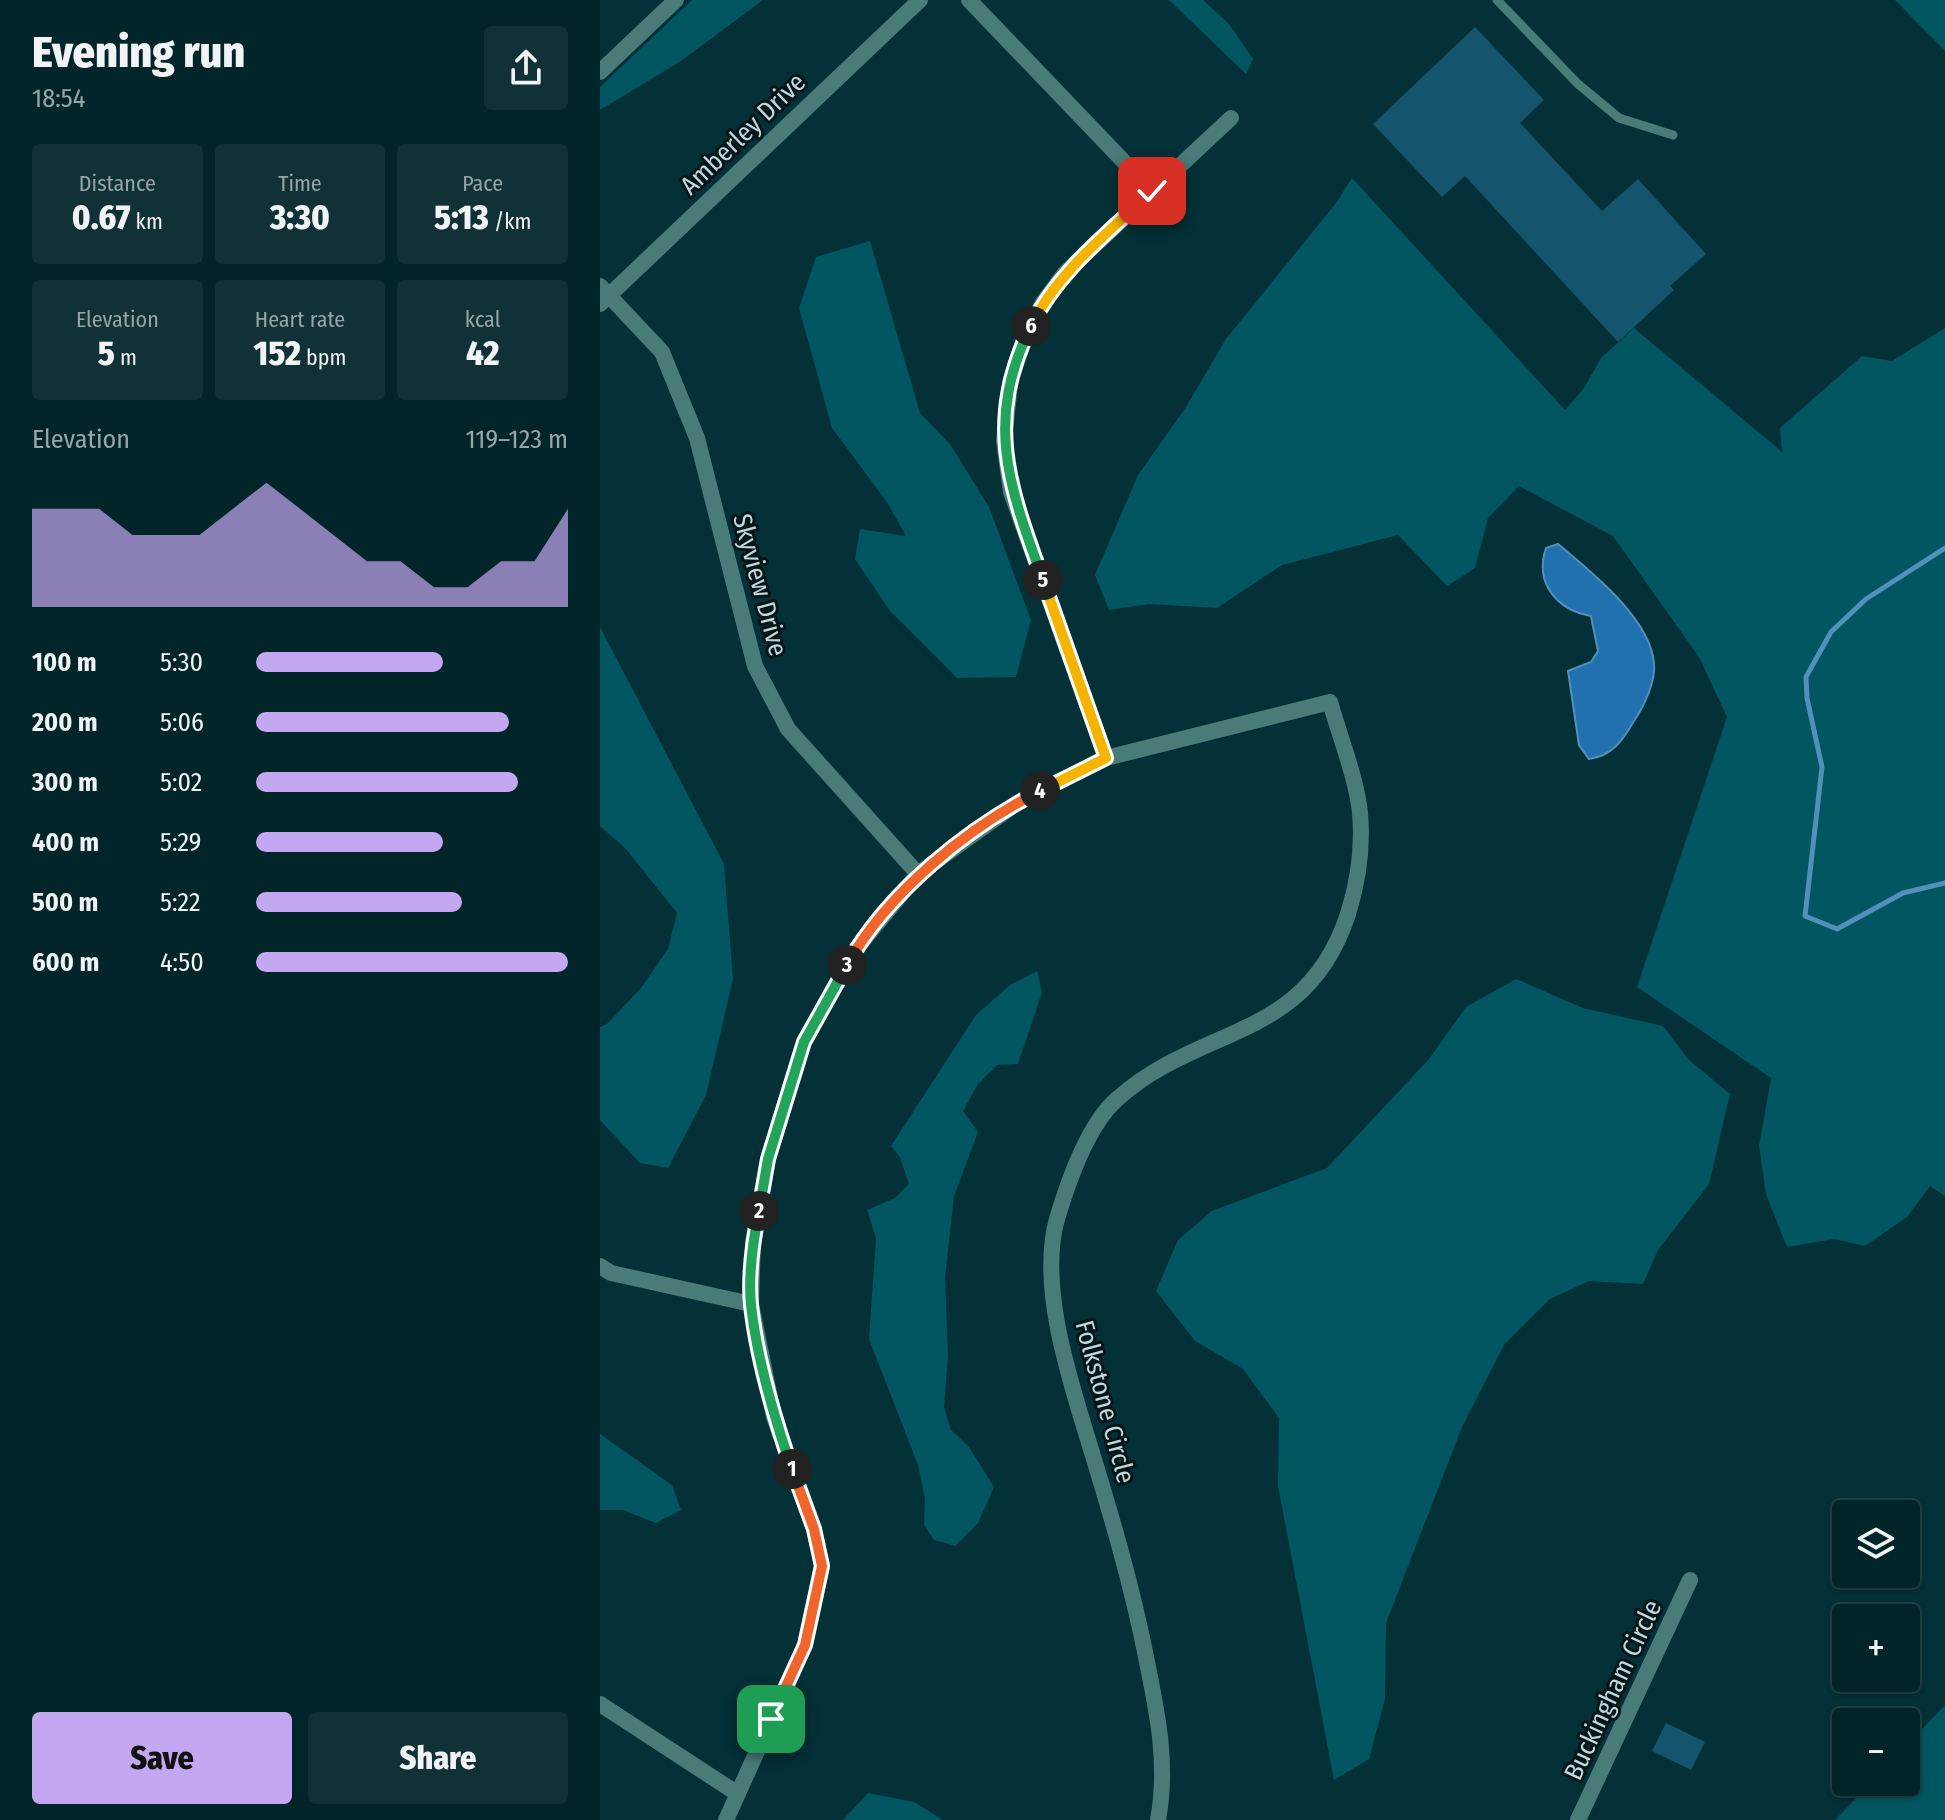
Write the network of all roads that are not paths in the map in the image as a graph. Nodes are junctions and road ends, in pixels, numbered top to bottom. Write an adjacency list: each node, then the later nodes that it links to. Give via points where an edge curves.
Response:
1 (676, 0): 5 (street)
2 (920, 0): 9 (street, Amberley Drive)
3 (969, 0): 8 (street)
4 (1497, 0): 7 (lane, via 1578,84 1619,118)
5 (600, 72)
6 (1231, 118): 8 (street)
7 (1673, 135)
8 (1152, 191): 10 (street, via 1065,273 1042,304 1010,383 1004,441 1011,492)
9 (603, 295): 11 (street, Skyview Drive, via 662,352 697,438 755,666 788,729)
10 (1106, 758): 11 (street, via 1017,803); 18 (street, Folkstone Circle, via 1330,702 1360,812 1358,883 1342,933 1315,979 1288,1005 1165,1064 1114,1101 1082,1150 1056,1222 1052,1283 1065,1363 1118,1538 1163,1741)
11 (918, 874): 13 (street, via 856,949 804,1042 768,1159 753,1242)
12 (600, 1266): 13 (street, via 611,1273)
13 (751, 1304): 16 (street, via 774,1417 822,1566 805,1645)
14 (1690, 1580): 19 (street, Buckingham Circle)
15 (600, 1704): 16 (street)
16 (738, 1794): 17 (street)
17 (726, 1820)
18 (1158, 1820)
19 (1578, 1820)

